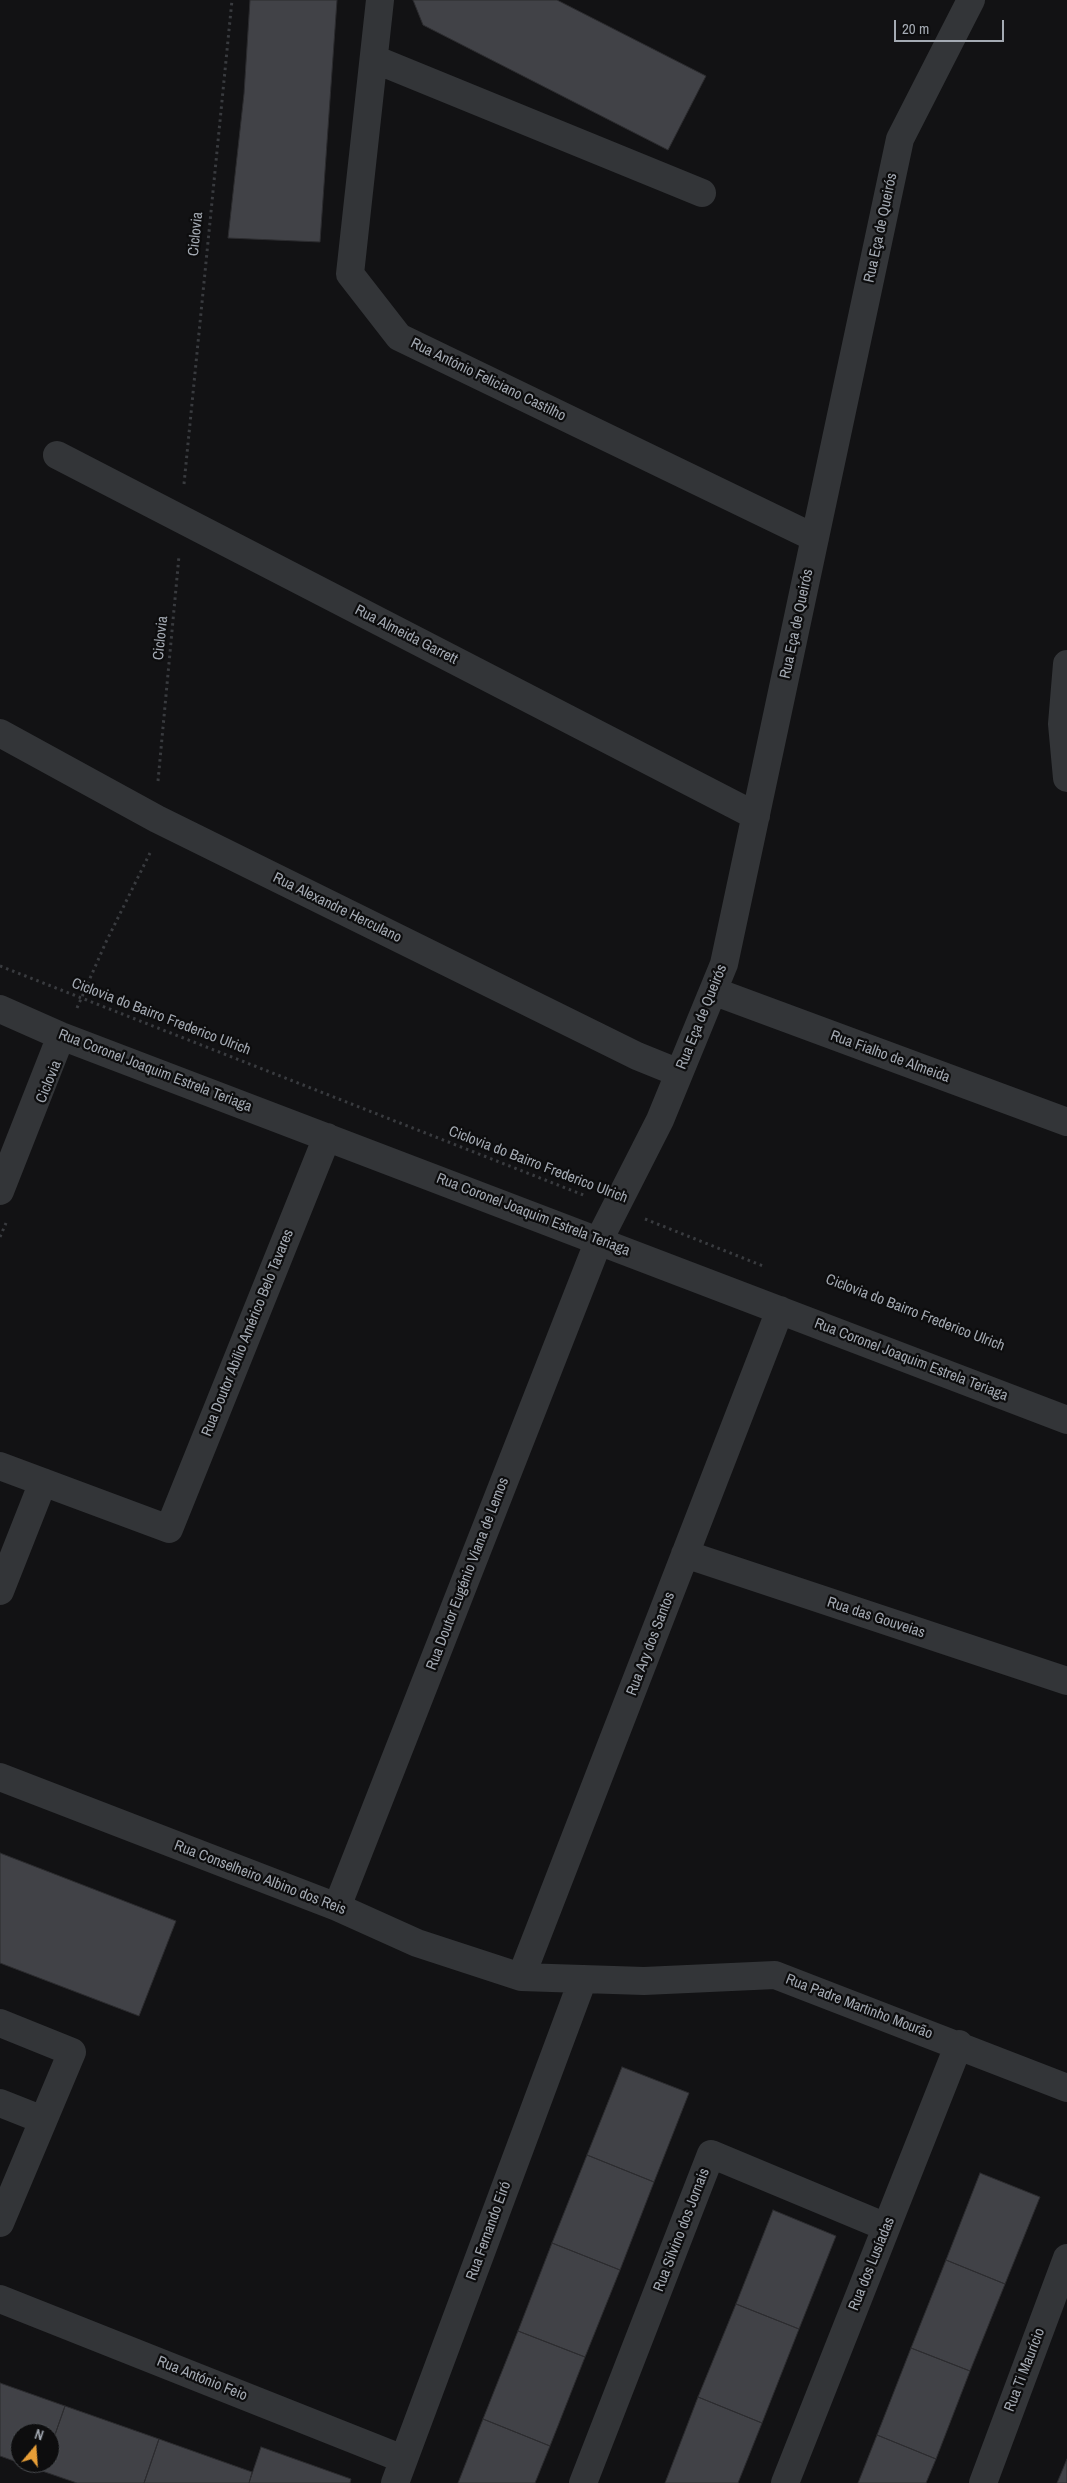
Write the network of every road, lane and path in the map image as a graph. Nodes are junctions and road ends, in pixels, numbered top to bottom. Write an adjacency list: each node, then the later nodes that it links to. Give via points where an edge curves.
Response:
1 (232, 0): 7 (path, Ciclovia, via 186,451)
2 (380, 0): 4 (street, Rua António Feliciano Castilho)
3 (971, 0): 8 (street, Rua Eça de Queirós, via 900,139)
4 (374, 59): 5 (street); 8 (street, Rua António Feliciano Castilho, via 350,274 399,337)
5 (702, 193)
6 (57, 455): 7 (street, Rua Almeida Garrett)
7 (182, 520): 13 (street, Rua Almeida Garrett); 14 (path, Ciclovia)
8 (815, 538): 13 (street, Rua Eça de Queirós)
9 (1067, 664): 10 (street)
10 (1065, 722): 12 (street)
11 (0, 733): 14 (street, Rua Alexandre Herculano)
12 (1067, 778)
13 (756, 816): 16 (street, Rua Eça de Queirós, via 724,964)
14 (157, 819): 17 (path, Ciclovia, via 157,840); 20 (street, Rua Alexandre Herculano, via 637,1056)
15 (0, 966): 17 (path, Ciclovia do Bairro Frederico Ulrich)
16 (712, 991): 20 (street, Rua Eça de Queirós); 21 (street, Rua Fialho de Almeida)
17 (81, 998): 19 (path, Ciclovia, via 76,1010 88,1042); 24 (path, Ciclovia do Bairro Frederico Ulrich)
18 (0, 1010): 19 (street, Rua Coronel Joaquim Estrela Teriaga)
19 (74, 1041): 22 (street, Rua Coronel Joaquim Estrela Teriaga); 23 (street)
20 (679, 1073): 24 (street, Rua Eça de Queirós, via 660,1120)
21 (1067, 1122)
22 (327, 1137): 27 (street, Rua Coronel Joaquim Estrela Teriaga); 32 (street, Rua Doutor Abílio Américo Belo Tavares, via 169,1529)
23 (0, 1191)
24 (615, 1208): 27 (street, Rua Eça de Queirós); 28 (path, Ciclovia do Bairro Frederico Ulrich)
25 (7, 1219): 26 (path)
26 (0, 1237)
27 (599, 1240): 29 (street, Rua Coronel Joaquim Estrela Teriaga); 37 (street, Rua Doutor Eugénio Viana de Lemos)
28 (772, 1269)
29 (780, 1310): 30 (street, Rua Coronel Joaquim Estrela Teriaga); 33 (street, Rua Ary dos Santos)
30 (1067, 1420)
31 (0, 1466): 32 (street)
32 (43, 1482): 34 (street)
33 (685, 1554): 35 (street, Rua das Gouveias); 38 (street, Rua Ary dos Santos)
34 (0, 1591)
35 (1067, 1681)
36 (0, 1777): 37 (street, Rua Conselheiro Albino dos Reis)
37 (337, 1907): 38 (street, Rua Conselheiro Albino dos Reis, via 417,1943)
38 (521, 1977): 39 (street, Rua Padre Martinho Mourão)
39 (583, 1979): 41 (street, Rua Padre Martinho Mourão, via 644,1981 775,1975); 49 (street, Rua Fernando Eiró)
40 (0, 2023): 44 (street, via 72,2052)
41 (959, 2044): 42 (street, Rua Padre Martinho Mourão); 46 (street, Rua dos Lusíadas)
42 (1067, 2088)
43 (0, 2103): 44 (street)
44 (43, 2120): 45 (street)
45 (0, 2223)
46 (886, 2227): 50 (street, Rua Silvino dos Jornais, via 711,2154); 51 (street, Rua dos Lusíadas)
47 (1067, 2258): 52 (street, Rua Ti Maurício)
48 (0, 2299): 49 (street, Rua António Feio)
49 (399, 2471)
50 (583, 2483)
51 (785, 2483)
52 (983, 2483)

